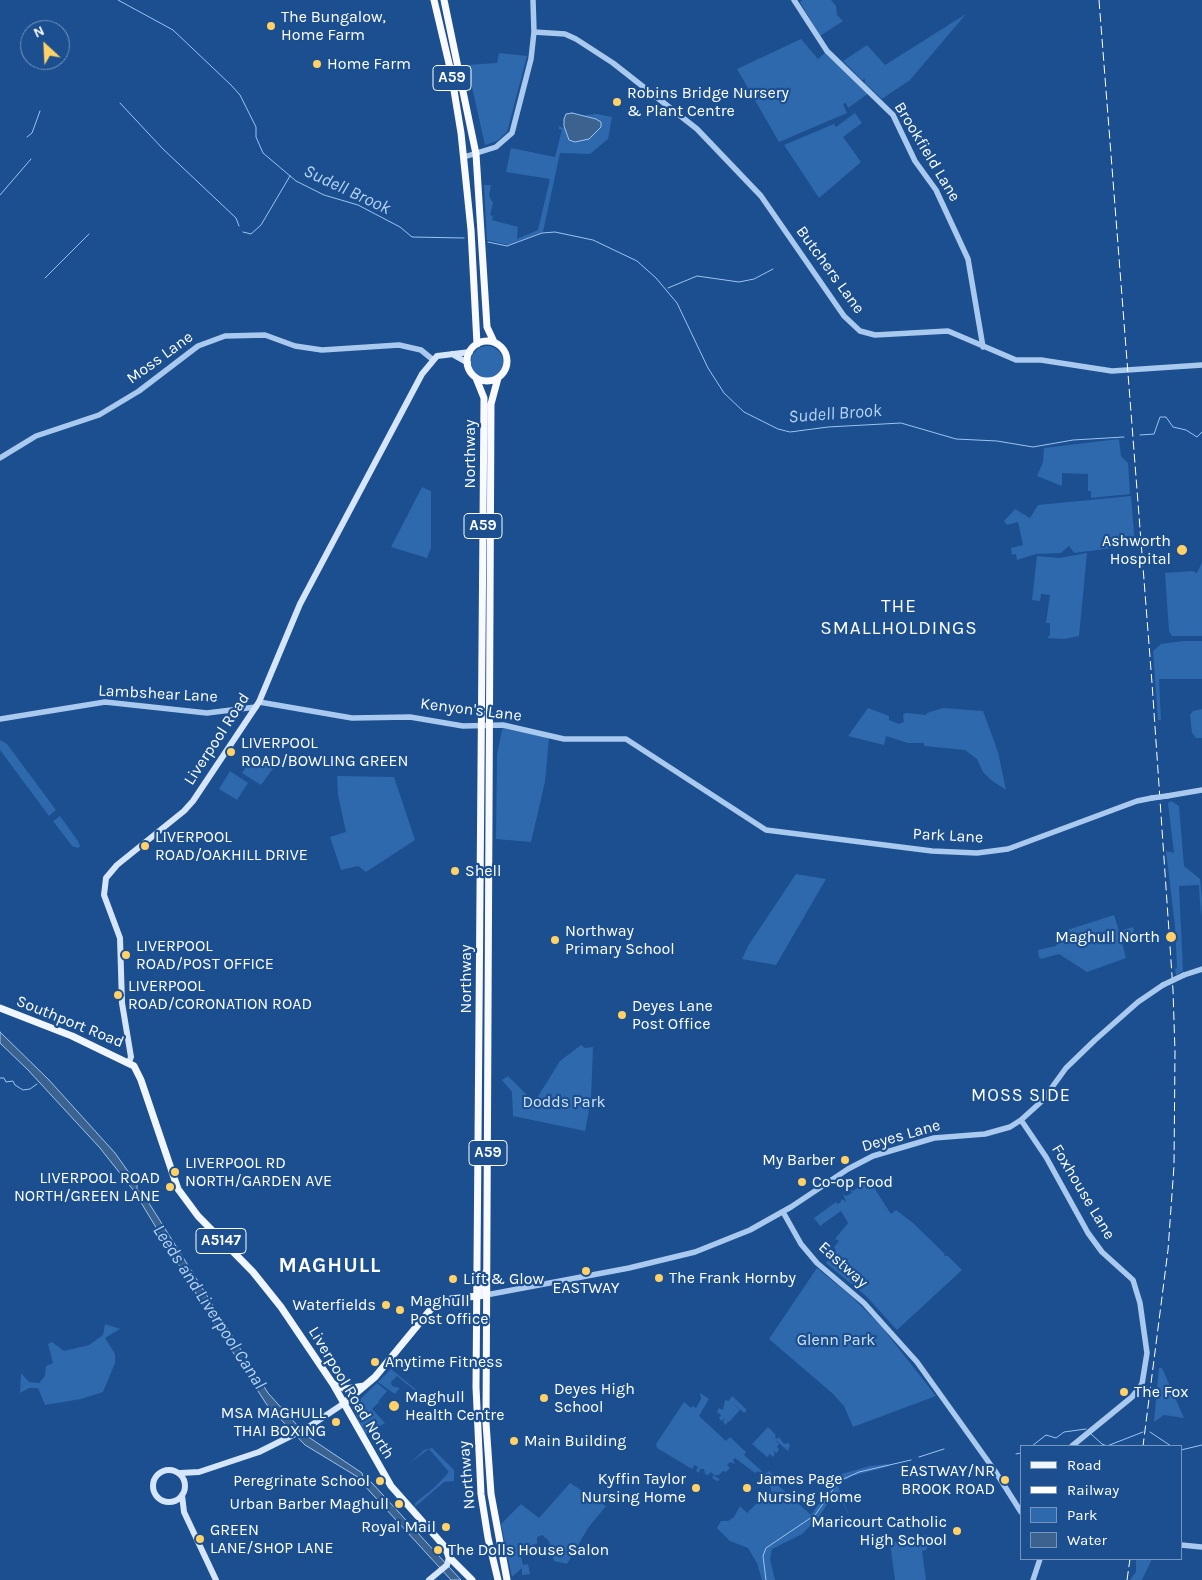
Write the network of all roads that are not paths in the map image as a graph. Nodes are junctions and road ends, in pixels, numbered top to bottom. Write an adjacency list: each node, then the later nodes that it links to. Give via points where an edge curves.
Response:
1 (533, 0): 5 (street)
2 (794, 0): 12 (street, Brookfield Lane, via 827,51 893,115 915,160 936,190 968,258)
3 (444, 2): 4 (highway); 6 (highway, A59)
4 (435, 4): 7 (highway, A59)
5 (534, 32): 8 (street, via 531,58 512,133 500,144); 12 (street, Butchers Lane, via 565,34 576,39 613,63 696,129 761,196 844,316 860,331 875,335 948,331)
6 (454, 45): 7 (highway, A59); 8 (highway, A59)
7 (445, 47): 9 (highway, A59)
8 (476, 154): 9 (street); 10 (highway, A59, via 487,327)
9 (464, 157): 11 (highway, A59)
10 (494, 342): 11 (highway); 19 (highway, A59, via 504,349 508,361)
11 (477, 344): 13 (highway)
12 (982, 347): 17 (street, Butchers Lane, via 1016,360 1041,360 1112,371)
13 (470, 352): 14 (main road); 16 (highway)
14 (452, 354): 15 (main road, via 443,354); 16 (main road)
15 (432, 360): 20 (street, Moss Lane, via 421,350 399,344 322,350 295,346 265,335 225,336 198,346 139,391 99,415 36,436); 21 (main road, Liverpool Road, via 416,383 300,604)
16 (468, 363): 18 (highway, A59)
17 (1202, 365)
18 (476, 378): 19 (highway, via 485,381); 24 (highway, Northway / A59, via 484,398)
19 (498, 378): 23 (highway, Northway / A59, via 491,404)
20 (0, 458)
21 (258, 705): 22 (street, Lambshear Lane, via 207,713 105,702); 24 (street, Kenyon's Lane, via 352,718 410,717); 29 (main road, Liverpool Road, via 189,807 117,865 106,878 104,895 120,938 122,1003 131,1057)
22 (0, 719)
23 (490, 725): 24 (street, Kenyon's Lane); 26 (street, Kenyon's Lane, via 564,739 614,737 631,740 761,827); 30 (highway, Northway / A59)
24 (481, 726): 32 (highway, Northway / A59)
25 (1202, 790): 26 (street, Park Lane, bridge, via 1132,803 1027,844 987,853 949,853)
26 (772, 831)
27 (1202, 969): 31 (street, Deyes Lane, bridge, via 1163,984 1138,1002 1066,1068 1042,1102)
28 (0, 1008): 29 (main road, Southport Road)
29 (129, 1062): 37 (main road, Liverpool Road North / A5147, via 138,1072 178,1189 216,1236 265,1286)
30 (488, 1087): 32 (highway); 34 (highway, Northway / A59)
31 (1021, 1120): 33 (street, Deyes Lane, via 999,1131 934,1138 874,1156 846,1170); 40 (street, Foxhouse Lane, via 1046,1157 1088,1233 1102,1252 1133,1280 1140,1304 1147,1354 1142,1384 1132,1397)
32 (478, 1138): 36 (highway, Northway / A59)
33 (784, 1212): 35 (street, via 727,1241 671,1259); 46 (street, Eastway, via 797,1238 817,1263 864,1303 917,1362)
34 (486, 1271): 35 (highway, Northway / A59); 36 (main road, via 481,1291)
35 (486, 1294): 36 (main road); 56 (highway, Northway / A59, via 488,1468)
36 (476, 1296): 38 (main road, via 450,1299 431,1309); 55 (highway, Northway / A59, via 478,1457 488,1538)
37 (333, 1384): 38 (main road, via 346,1389); 39 (main road, Liverpool Road North / A5147)
38 (367, 1385): 39 (main road)
39 (343, 1404): 41 (main road, via 288,1439); 50 (main road, Liverpool Road North / A5147, via 391,1486 445,1547)
40 (1073, 1445)
41 (199, 1472): 42 (main road); 43 (main road)
42 (180, 1473): 43 (main road); 45 (main road, via 163,1471 154,1482 158,1496)
43 (185, 1485): 44 (main road)
44 (182, 1495): 45 (main road); 47 (main road)
45 (170, 1502): 47 (main road)
46 (1020, 1510)
47 (184, 1512): 52 (main road)
48 (1182, 1545): 49 (street)
49 (1202, 1547)
50 (449, 1557): 53 (main road, via 446,1565); 54 (main road, Liverpool Road North / A5147)
51 (1040, 1560): 57 (street)
52 (216, 1580)
53 (429, 1580)
54 (472, 1580)
55 (498, 1580)
56 (507, 1580)
57 (1033, 1580)

